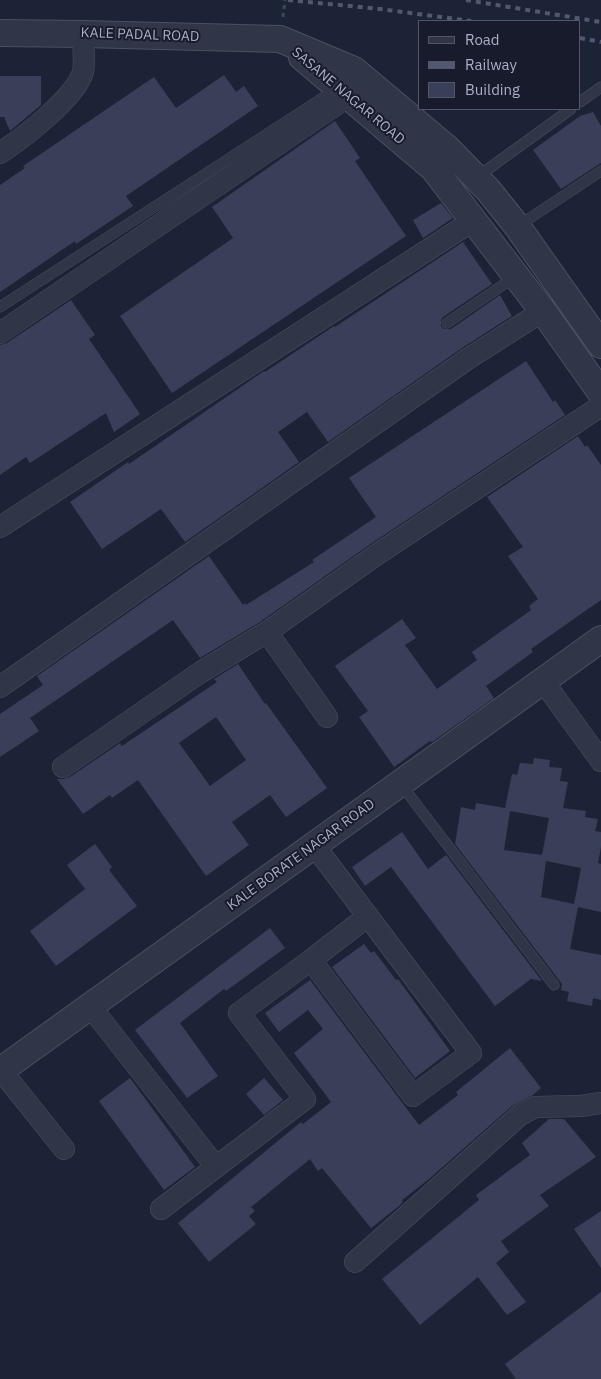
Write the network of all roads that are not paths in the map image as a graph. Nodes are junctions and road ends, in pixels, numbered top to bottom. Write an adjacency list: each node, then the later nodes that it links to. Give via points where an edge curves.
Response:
1 (0, 33): 2 (street, KALE PADAL ROAD)
2 (84, 34): 3 (street, KALE PADAL ROAD); 8 (street, via 83,72 67,99)
3 (280, 39): 5 (street, SASANE NAGAR ROAD); 10 (street, SASANE NAGAR ROAD, via 354,70 448,149)
4 (601, 87): 6 (lane)
5 (344, 92): 11 (street, SASANE NAGAR ROAD, via 432,168); 14 (lane); 17 (street)
6 (581, 101)
7 (570, 110): 10 (lane)
8 (0, 153)
9 (601, 171): 12 (lane)
10 (476, 177): 12 (street, SASANE NAGAR ROAD)
11 (474, 220): 13 (street, SASANE NAGAR ROAD); 21 (street)
12 (517, 226): 18 (street, SASANE NAGAR ROAD)
13 (516, 276): 15 (street, SASANE NAGAR ROAD); 16 (lane)
14 (0, 307)
15 (543, 311): 19 (street, SASANE NAGAR ROAD); 25 (street, via 469,358)
16 (447, 323)
17 (0, 333)
18 (600, 340)
19 (601, 393)
20 (601, 406): 22 (street, via 379,553)
21 (0, 527)
22 (267, 632): 26 (street); 28 (street, via 201,672)
23 (601, 638): 24 (street, KALE BORATE NAGAR ROAD)
24 (543, 681): 27 (street); 29 (street, KALE BORATE NAGAR ROAD)
25 (0, 687)
26 (327, 717)
27 (601, 761)
28 (63, 767)
29 (400, 783): 30 (street, KALE BORATE NAGAR ROAD); 33 (lane)
30 (314, 845): 31 (street); 34 (street, KALE BORATE NAGAR ROAD)
31 (368, 916): 32 (street); 32 (street, via 471,1053 413,1096)
32 (310, 960): 38 (street, via 239,1013 305,1099)
33 (554, 985)
34 (90, 1006): 35 (street, KALE BORATE NAGAR ROAD); 38 (street)
35 (1, 1070): 37 (street)
36 (601, 1103): 40 (street, via 535,1107 520,1116)
37 (64, 1150)
38 (216, 1167): 39 (street)
39 (162, 1209)
40 (355, 1262)

